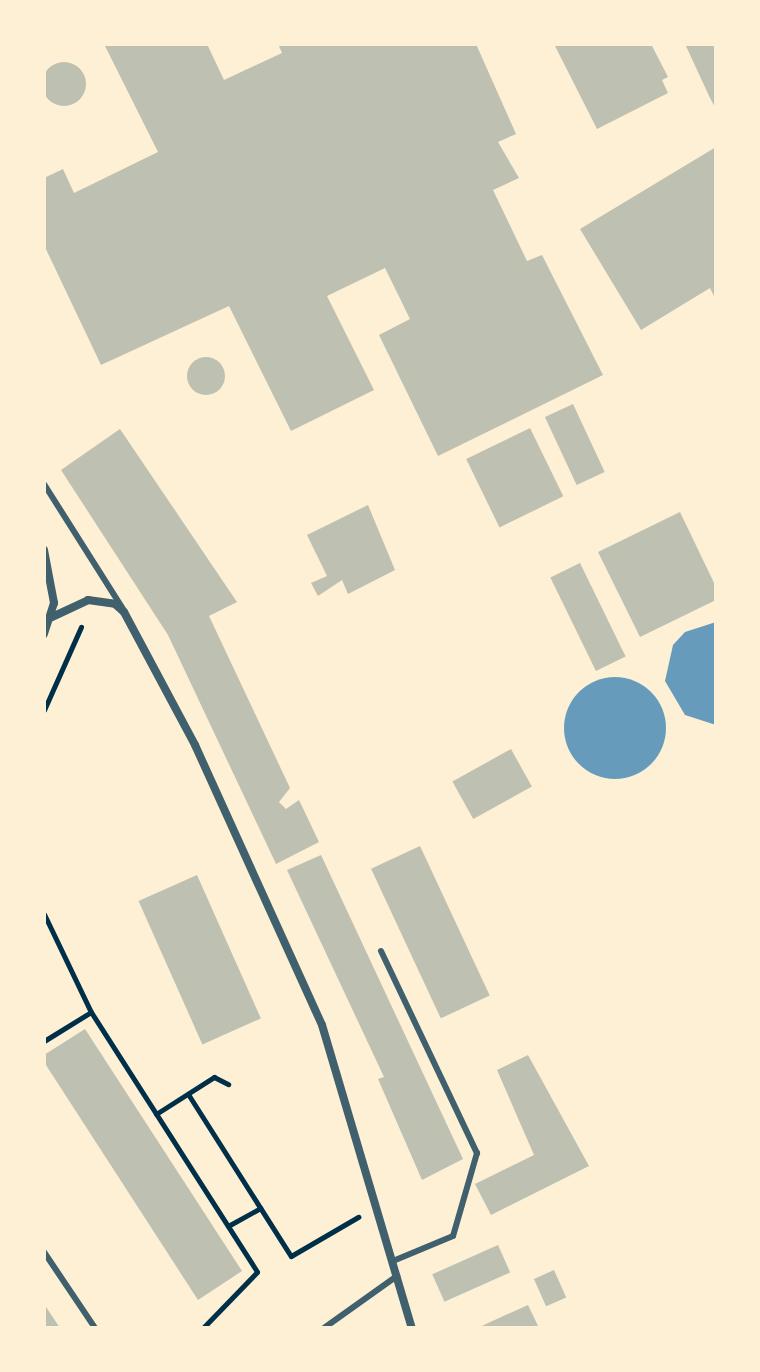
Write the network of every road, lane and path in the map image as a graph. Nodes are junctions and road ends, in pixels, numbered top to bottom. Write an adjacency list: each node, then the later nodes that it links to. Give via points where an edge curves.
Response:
1 (44, 484): 3 (lane)
2 (44, 550): 4 (street, via 53,587)
3 (124, 612): 4 (street, via 115,604 88,600); 19 (street, via 195,745 322,1025)
4 (52, 617): 6 (street)
5 (88, 621): 7 (path, via 75,633)
6 (44, 634)
7 (44, 710)
8 (44, 914): 10 (path)
9 (381, 951): 19 (lane, via 477,1153 453,1236)
10 (91, 1012): 11 (path); 14 (path)
11 (44, 1041)
12 (228, 1084): 13 (path, via 214,1077)
13 (188, 1094): 14 (path); 15 (path)
14 (156, 1114): 17 (path)
15 (260, 1208): 16 (path, via 291,1256); 17 (path)
16 (359, 1216)
17 (228, 1226): 22 (path, via 257,1272)
18 (44, 1252): 21 (lane)
19 (393, 1261): 20 (street)
20 (397, 1276): 23 (lane); 24 (street)
21 (95, 1328)
22 (203, 1328)
23 (324, 1328)
24 (412, 1328)

